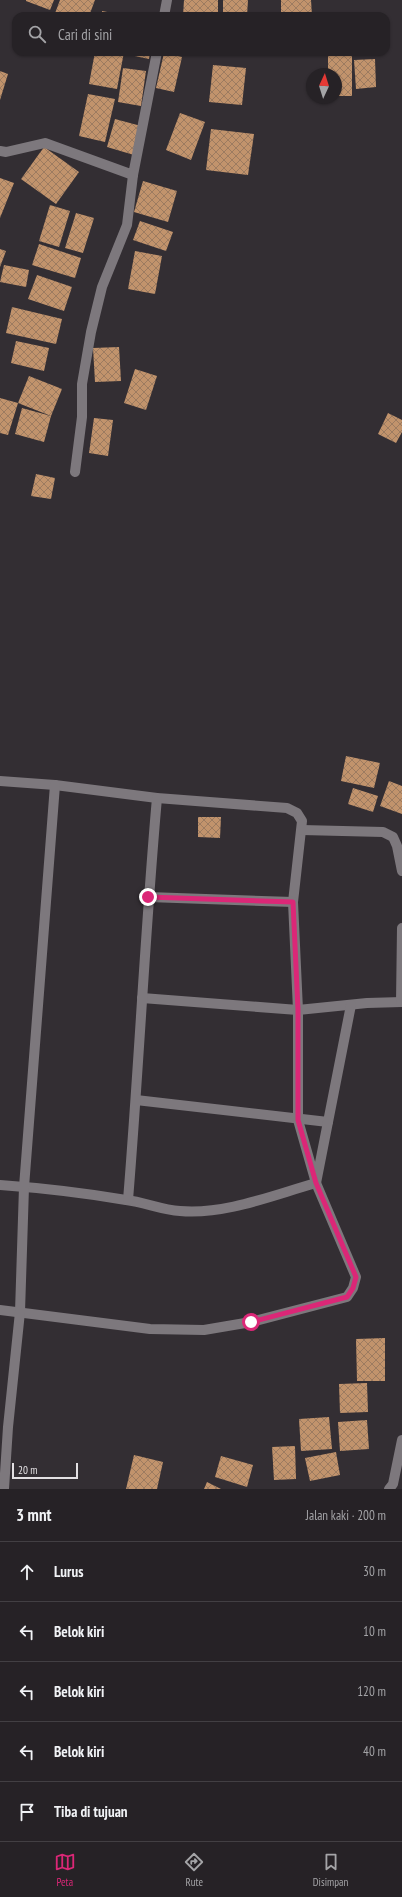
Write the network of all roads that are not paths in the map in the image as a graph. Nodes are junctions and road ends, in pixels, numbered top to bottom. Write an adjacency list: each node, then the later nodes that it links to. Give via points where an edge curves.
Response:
1 (168, 0): 2 (street)
2 (165, 12)
3 (156, 56): 5 (street)
4 (0, 152): 5 (street, via 46,143)
5 (133, 175): 6 (street, via 127,225 102,287 91,332 82,384 82,417)
6 (75, 472)
7 (0, 781): 8 (street)
8 (55, 786): 9 (street); 24 (street)
9 (157, 798): 10 (street, via 287,808 297,813 302,821); 12 (street)
10 (302, 830): 11 (street, via 383,832 392,837 397,846); 13 (street)
11 (402, 872)
12 (148, 897): 13 (street); 15 (street)
13 (293, 902): 18 (street)
14 (402, 928): 16 (street)
15 (142, 998): 18 (street); 19 (street)
16 (402, 1002): 17 (street)
17 (351, 1005): 18 (street); 21 (street)
18 (298, 1010): 20 (street)
19 (136, 1100): 20 (street); 25 (street)
20 (298, 1120): 21 (street); 22 (street)
21 (328, 1122): 22 (street)
22 (316, 1183): 25 (street, via 232,1206 205,1210 180,1211); 27 (street, via 356,1277 347,1297 251,1322 204,1330 150,1329)
23 (0, 1185): 24 (street)
24 (24, 1187): 25 (street); 27 (street)
25 (128, 1200)
26 (0, 1310): 27 (street)
27 (20, 1312): 28 (street)
28 (4, 1427): 30 (street)
29 (402, 1440): 31 (street, via 393,1484)
30 (4, 1489)
31 (389, 1489)

